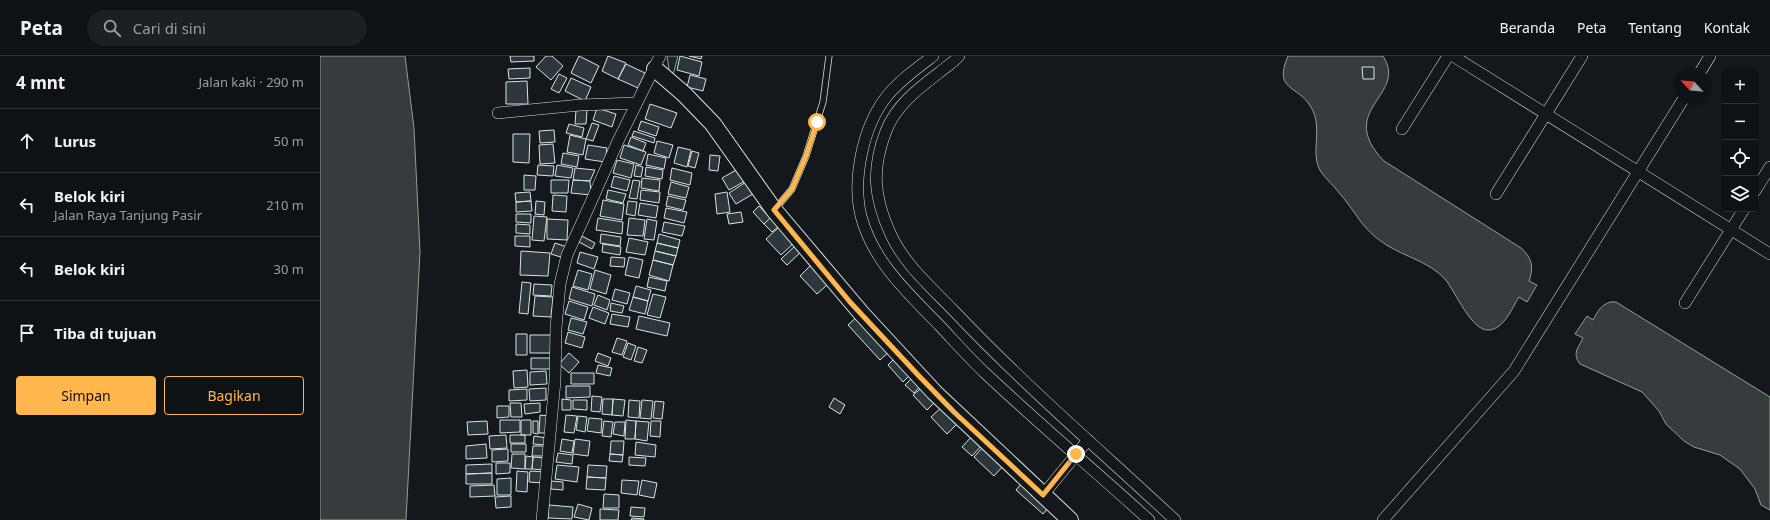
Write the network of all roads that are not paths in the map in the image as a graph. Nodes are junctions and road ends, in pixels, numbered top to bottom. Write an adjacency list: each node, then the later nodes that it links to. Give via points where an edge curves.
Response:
1 (829, 56): 19 (lane, via 823,102 806,156 792,189)
2 (933, 56): 25 (street, via 887,96 871,123 861,154 858,184 861,215 874,248 894,278 984,372)
3 (959, 56): 24 (street, via 900,107 887,130 878,158 875,184 881,208 892,237 911,266 998,357)
4 (1448, 56): 14 (street)
5 (1453, 56): 13 (street)
6 (1582, 56): 13 (street)
7 (1710, 56): 9 (street)
8 (658, 62): 10 (street); 19 (street, via 713,124)
9 (1703, 68)
10 (636, 103): 12 (street, via 580,105); 27 (street, via 567,255 560,284 555,381)
11 (1680, 104): 16 (street)
12 (498, 113)
13 (1546, 114): 16 (street); 18 (street)
14 (1402, 129)
15 (1770, 167): 17 (street)
16 (1638, 172): 21 (street); 31 (street, via 1514,371)
17 (1758, 186)
18 (1496, 194)
19 (774, 210): 26 (street, via 850,302 919,376)
20 (1742, 212): 21 (street)
21 (1731, 230): 22 (street); 23 (street)
22 (1770, 254)
23 (1685, 303)
24 (1088, 440): 25 (street); 30 (street)
25 (1076, 454): 26 (street); 29 (street)
26 (1043, 495): 28 (street)
27 (542, 520)
28 (1070, 520)
29 (1149, 520)
30 (1175, 520)
31 (1383, 520)

